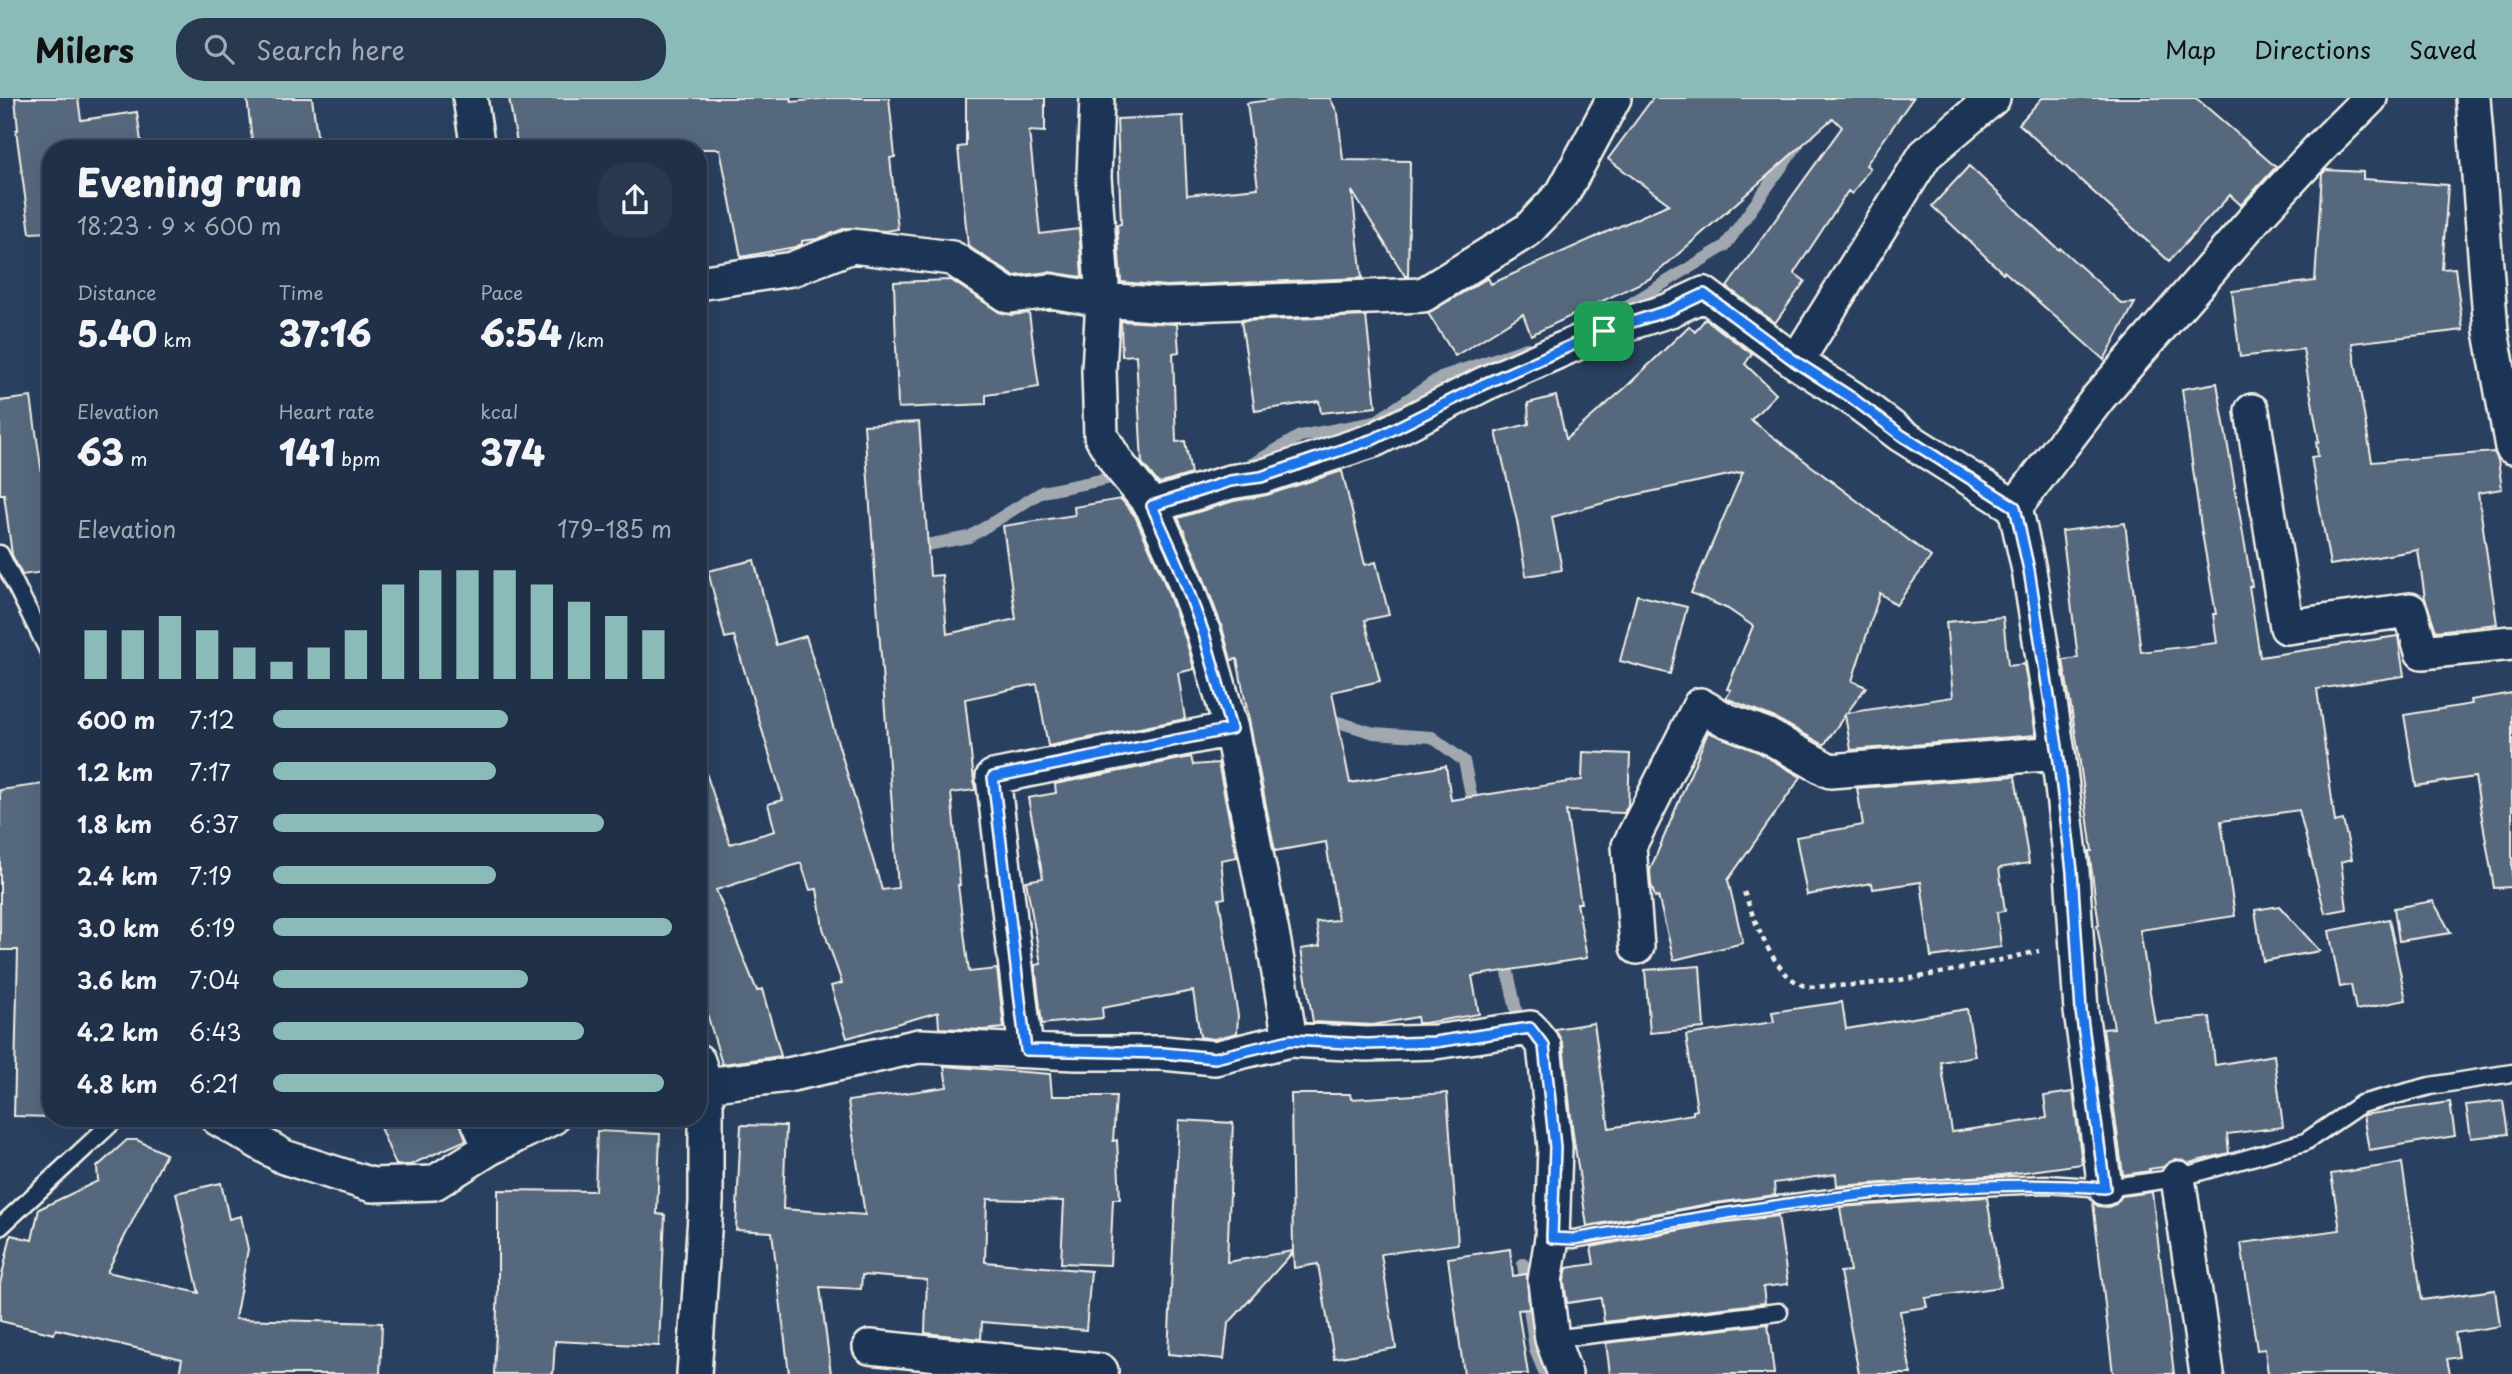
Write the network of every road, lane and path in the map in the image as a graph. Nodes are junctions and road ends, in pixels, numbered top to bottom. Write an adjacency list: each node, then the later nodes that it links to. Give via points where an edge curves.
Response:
1 (470, 98): 7 (street)
2 (1097, 98): 9 (street, via 1094,177)
3 (1615, 98): 9 (street, via 1563,193 1528,230 1423,295 1166,305)
4 (1993, 98): 10 (street, via 1925,155)
5 (2370, 98): 14 (street, via 2257,216 2149,339)
6 (2473, 98): 12 (street, via 2491,331)
7 (477, 140)
8 (707, 282): 9 (street, via 792,270 852,246 952,258 1009,296 1051,291)
9 (1103, 300): 13 (street, via 1101,436)
10 (1796, 362): 13 (street, via 1704,294 1604,331 1374,439); 14 (street)
11 (2252, 411): 17 (street, via 2287,628 2410,610 2422,652)
12 (2512, 447)
13 (1152, 506): 18 (street, via 1204,634)
14 (2015, 507): 19 (street)
15 (0, 555): 16 (lane)
16 (42, 638)
17 (2512, 643)
18 (1231, 729): 23 (street); 24 (street, via 993,777)
19 (2058, 753): 21 (street); 22 (street, via 1830,771 1700,705 1629,846)
20 (1744, 892): 21 (path, via 1780,968 1803,986 1859,986)
21 (2077, 944): 33 (street, via 2081,1011)
22 (1637, 947)
23 (1290, 1040): 24 (street, via 1215,1058); 35 (street, via 1435,1042 1530,1028 1544,1046 1555,1147)
24 (1026, 1050): 26 (street, via 919,1046 788,1074)
25 (2512, 1073): 32 (lane, via 2430,1086 2361,1104 2305,1142)
26 (707, 1077)
27 (107, 1127): 34 (lane)
28 (232, 1127): 31 (street, via 284,1157 372,1185 434,1183)
29 (511, 1127): 31 (street)
30 (703, 1127): 40 (street, via 706,1202)
31 (483, 1133)
32 (2178, 1178): 33 (lane); 42 (street)
33 (2105, 1188): 35 (lane, via 2046,1184 1838,1197 1574,1239)
34 (0, 1227)
35 (1552, 1238): 37 (street, via 1545,1280)
36 (1779, 1312): 37 (lane)
37 (1552, 1339): 41 (street)
38 (870, 1348): 39 (street)
39 (1110, 1373)
40 (694, 1374)
41 (1565, 1374)
42 (2207, 1374)

